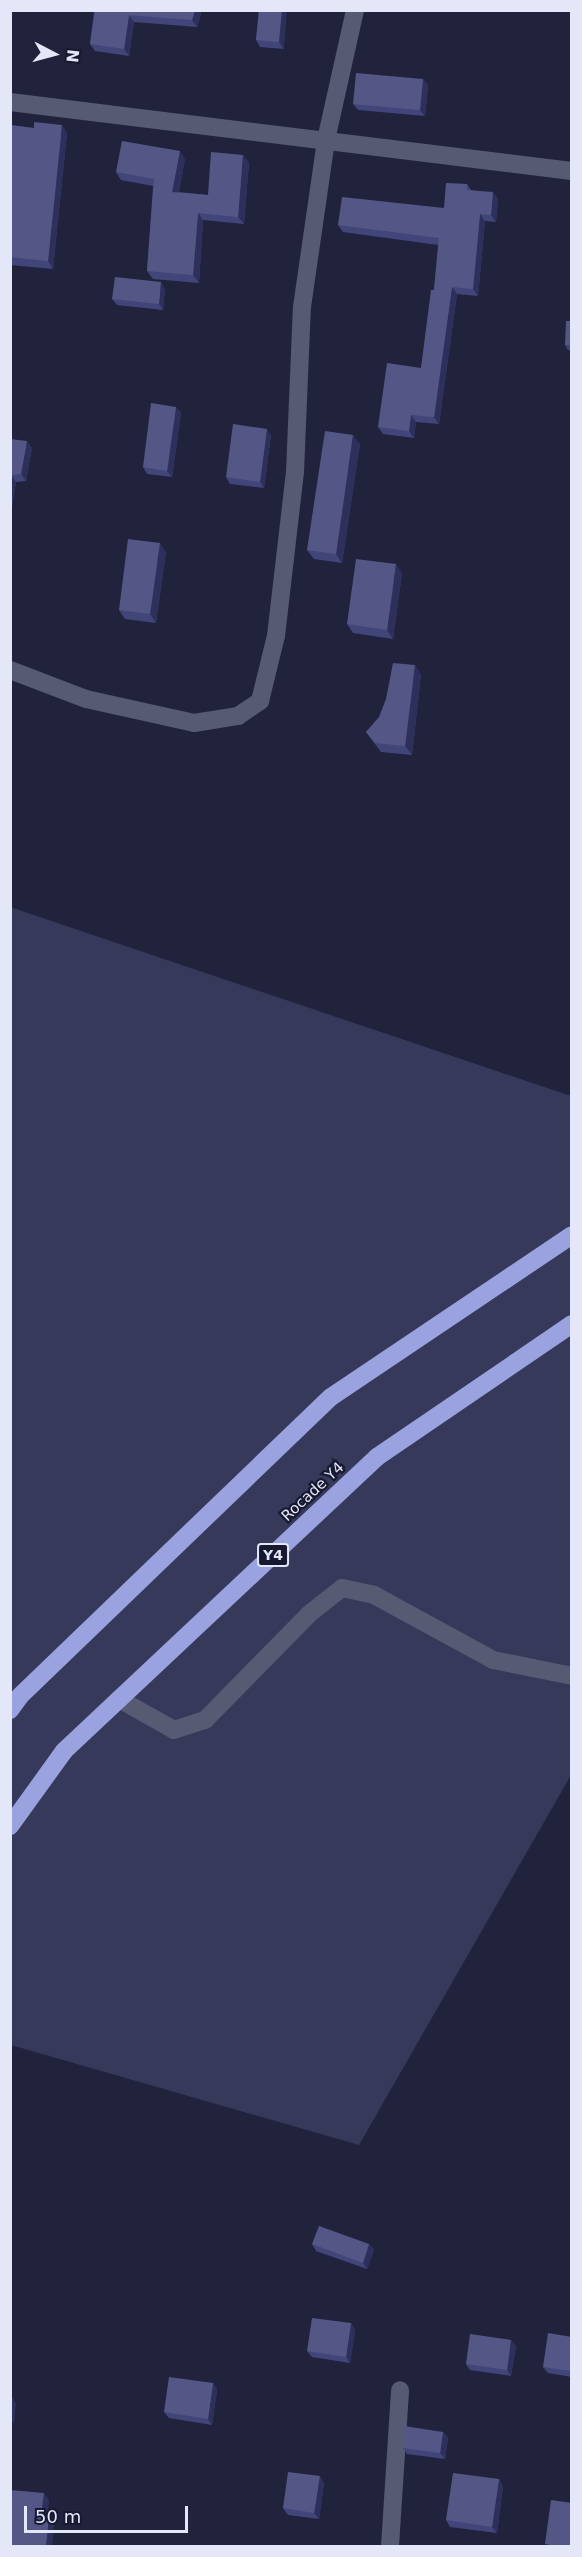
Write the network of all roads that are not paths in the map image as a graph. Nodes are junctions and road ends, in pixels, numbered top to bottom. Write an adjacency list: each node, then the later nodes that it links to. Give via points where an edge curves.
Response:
1 (355, 10): 3 (street)
2 (10, 102): 3 (street)
3 (326, 140): 4 (street); 5 (street, via 302,307 294,484 276,636 260,701 238,716 194,723 86,699)
4 (572, 171)
5 (10, 670)
6 (572, 1235): 10 (highway, via 331,1397 20,1696)
7 (572, 1324): 9 (highway, Rocade Y4 / Y4, via 377,1457)
8 (572, 1676): 9 (street, via 493,1660 374,1595 342,1588 309,1614 205,1720 174,1730)
9 (119, 1699): 11 (highway, Rocade Y4 / Y4, via 64,1751)
10 (10, 1710)
11 (10, 1826)
12 (400, 2390): 13 (street)
13 (390, 2547)

